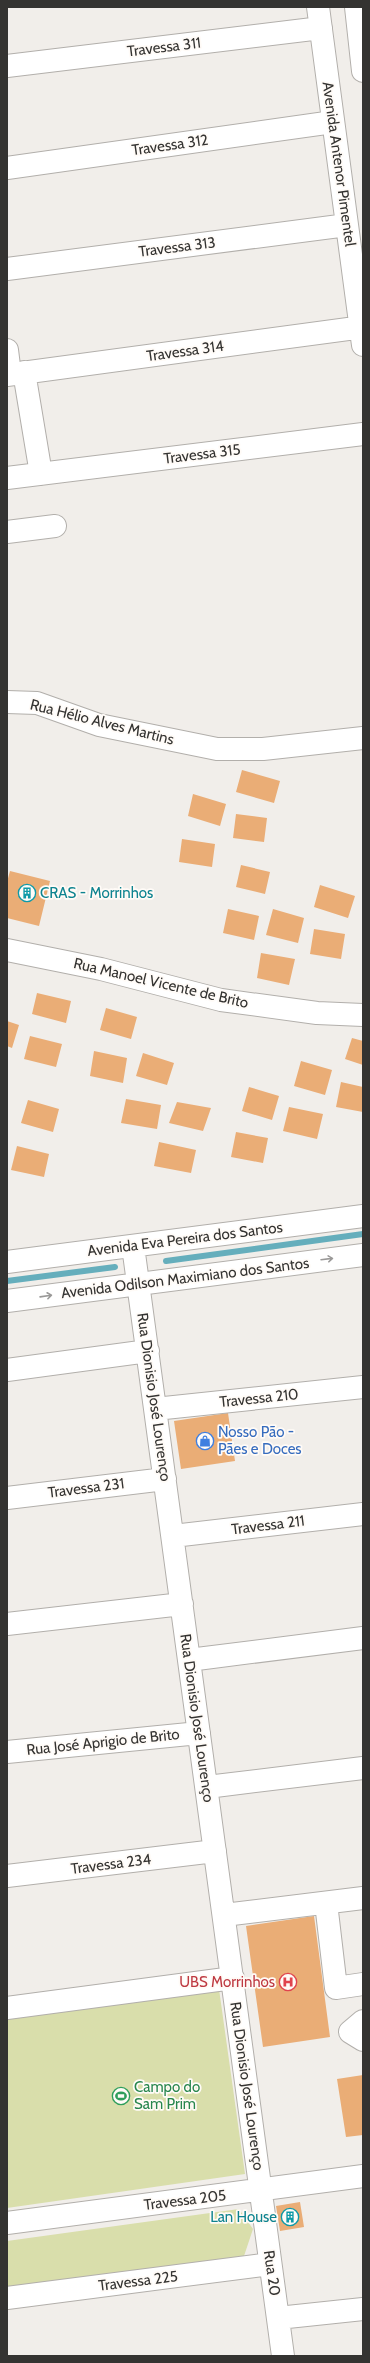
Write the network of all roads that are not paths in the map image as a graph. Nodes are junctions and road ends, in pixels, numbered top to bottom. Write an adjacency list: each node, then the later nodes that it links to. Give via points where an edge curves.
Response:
1 (318, 7): 3 (street, Avenida Antenor Pimentel)
2 (356, 7): 4 (street)
3 (321, 28): 5 (street, Travessa 311); 7 (street, Avenida Antenor Pimentel)
4 (362, 45): 6 (street)
5 (7, 66)
6 (363, 71)
7 (333, 122): 8 (street, Travessa 312); 9 (street, Avenida Antenor Pimentel)
8 (7, 168)
9 (353, 238): 10 (street, Travessa 313); 11 (street, Avenida Antenor Pimentel)
10 (7, 269)
11 (362, 333): 13 (street, Travessa 314)
12 (7, 350): 13 (street)
13 (14, 374): 15 (street)
14 (363, 434): 15 (street, Travessa 315)
15 (41, 474): 16 (street, Travessa 315)
16 (7, 478)
17 (50, 526): 18 (street)
18 (7, 532)
19 (7, 702): 20 (street, Rua Hélio Alves Martins, via 37,703 99,725 217,749 264,749)
20 (363, 738)
21 (7, 950): 22 (street, Rua Manoel Vicente de Brito, via 101,968 221,1000 317,1013)
22 (363, 1015)
23 (363, 1216): 24 (street, Avenida Eva Pereira dos Santos)
24 (133, 1246): 26 (street, Avenida Eva Pereira dos Santos); 27 (street, Rua Dionisio José Lourenço)
25 (363, 1254): 27 (street, Avenida Odilson Maximiano dos Santos, one-way to 25)
26 (7, 1262)
27 (138, 1283): 28 (street, Avenida Odilson Maximiano dos Santos, one-way to 27); 29 (street, Rua Dionisio José Lourenço)
28 (7, 1301)
29 (148, 1351): 30 (street); 32 (street, Rua Dionisio José Lourenço)
30 (7, 1370)
31 (363, 1386): 32 (street, Travessa 210)
32 (155, 1409): 33 (street, Rua Dionisio José Lourenço)
33 (165, 1479): 34 (street, Travessa 231); 36 (street, Rua Dionisio José Lourenço)
34 (7, 1498)
35 (363, 1514): 36 (street, Travessa 211)
36 (173, 1536): 37 (street, Rua Dionisio José Lourenço)
37 (182, 1604): 38 (street); 40 (street, Rua Dionisio José Lourenço)
38 (7, 1624)
39 (363, 1638): 40 (street)
40 (189, 1660): 41 (street, Rua Dionisio José Lourenço)
41 (199, 1732): 42 (street, Rua José Aprigio de Brito); 44 (street, Rua Dionisio José Lourenço)
42 (7, 1752)
43 (363, 1768): 44 (street)
44 (207, 1787): 45 (street, Rua Dionisio José Lourenço)
45 (215, 1851): 46 (street, Travessa 234); 49 (street, Rua Dionisio José Lourenço)
46 (7, 1876)
47 (363, 1898): 48 (street)
48 (326, 1903): 49 (street); 51 (street, via 336,1988)
49 (224, 1915): 50 (street, Rua Dionisio José Lourenço)
50 (233, 1978): 52 (street); 56 (street, Rua Dionisio José Lourenço)
51 (363, 1984)
52 (7, 2008)
53 (363, 2020): 54 (street, via 350,2032)
54 (363, 2040)
55 (363, 2176): 56 (street, Travessa 205)
56 (261, 2190): 57 (street, Travessa 205); 58 (street, Rua 20)
57 (7, 2223)
58 (270, 2264): 59 (street, Travessa 225); 61 (street, Rua 20)
59 (7, 2298)
60 (363, 2309): 61 (street)
61 (278, 2318): 62 (street, Rua 20)
62 (283, 2356)

